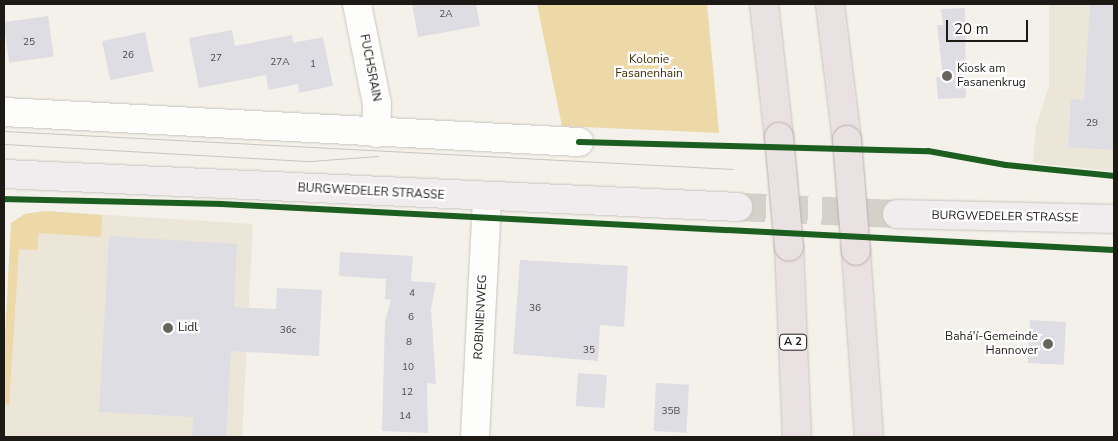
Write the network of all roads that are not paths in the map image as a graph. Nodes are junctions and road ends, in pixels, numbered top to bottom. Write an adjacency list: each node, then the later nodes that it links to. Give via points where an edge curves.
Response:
1 (357, 4): 5 (street, FUCHSRAIN, via 377,104)
2 (764, 4): 13 (highway, A 2, bridge, via 790,247)
3 (830, 4): 14 (highway, bridge, via 847,140)
4 (4, 112): 5 (street)
5 (376, 133): 6 (street)
6 (579, 142)
7 (4, 174): 8 (main road, BURGWEDELER STRASSE)
8 (487, 198): 9 (main road, BURGWEDELER STRASSE); 12 (street, ROBINIENWEG)
9 (738, 207)
10 (897, 214): 11 (main road, BURGWEDELER STRASSE)
11 (1114, 219)
12 (475, 437)
13 (798, 437)
14 (869, 437)

